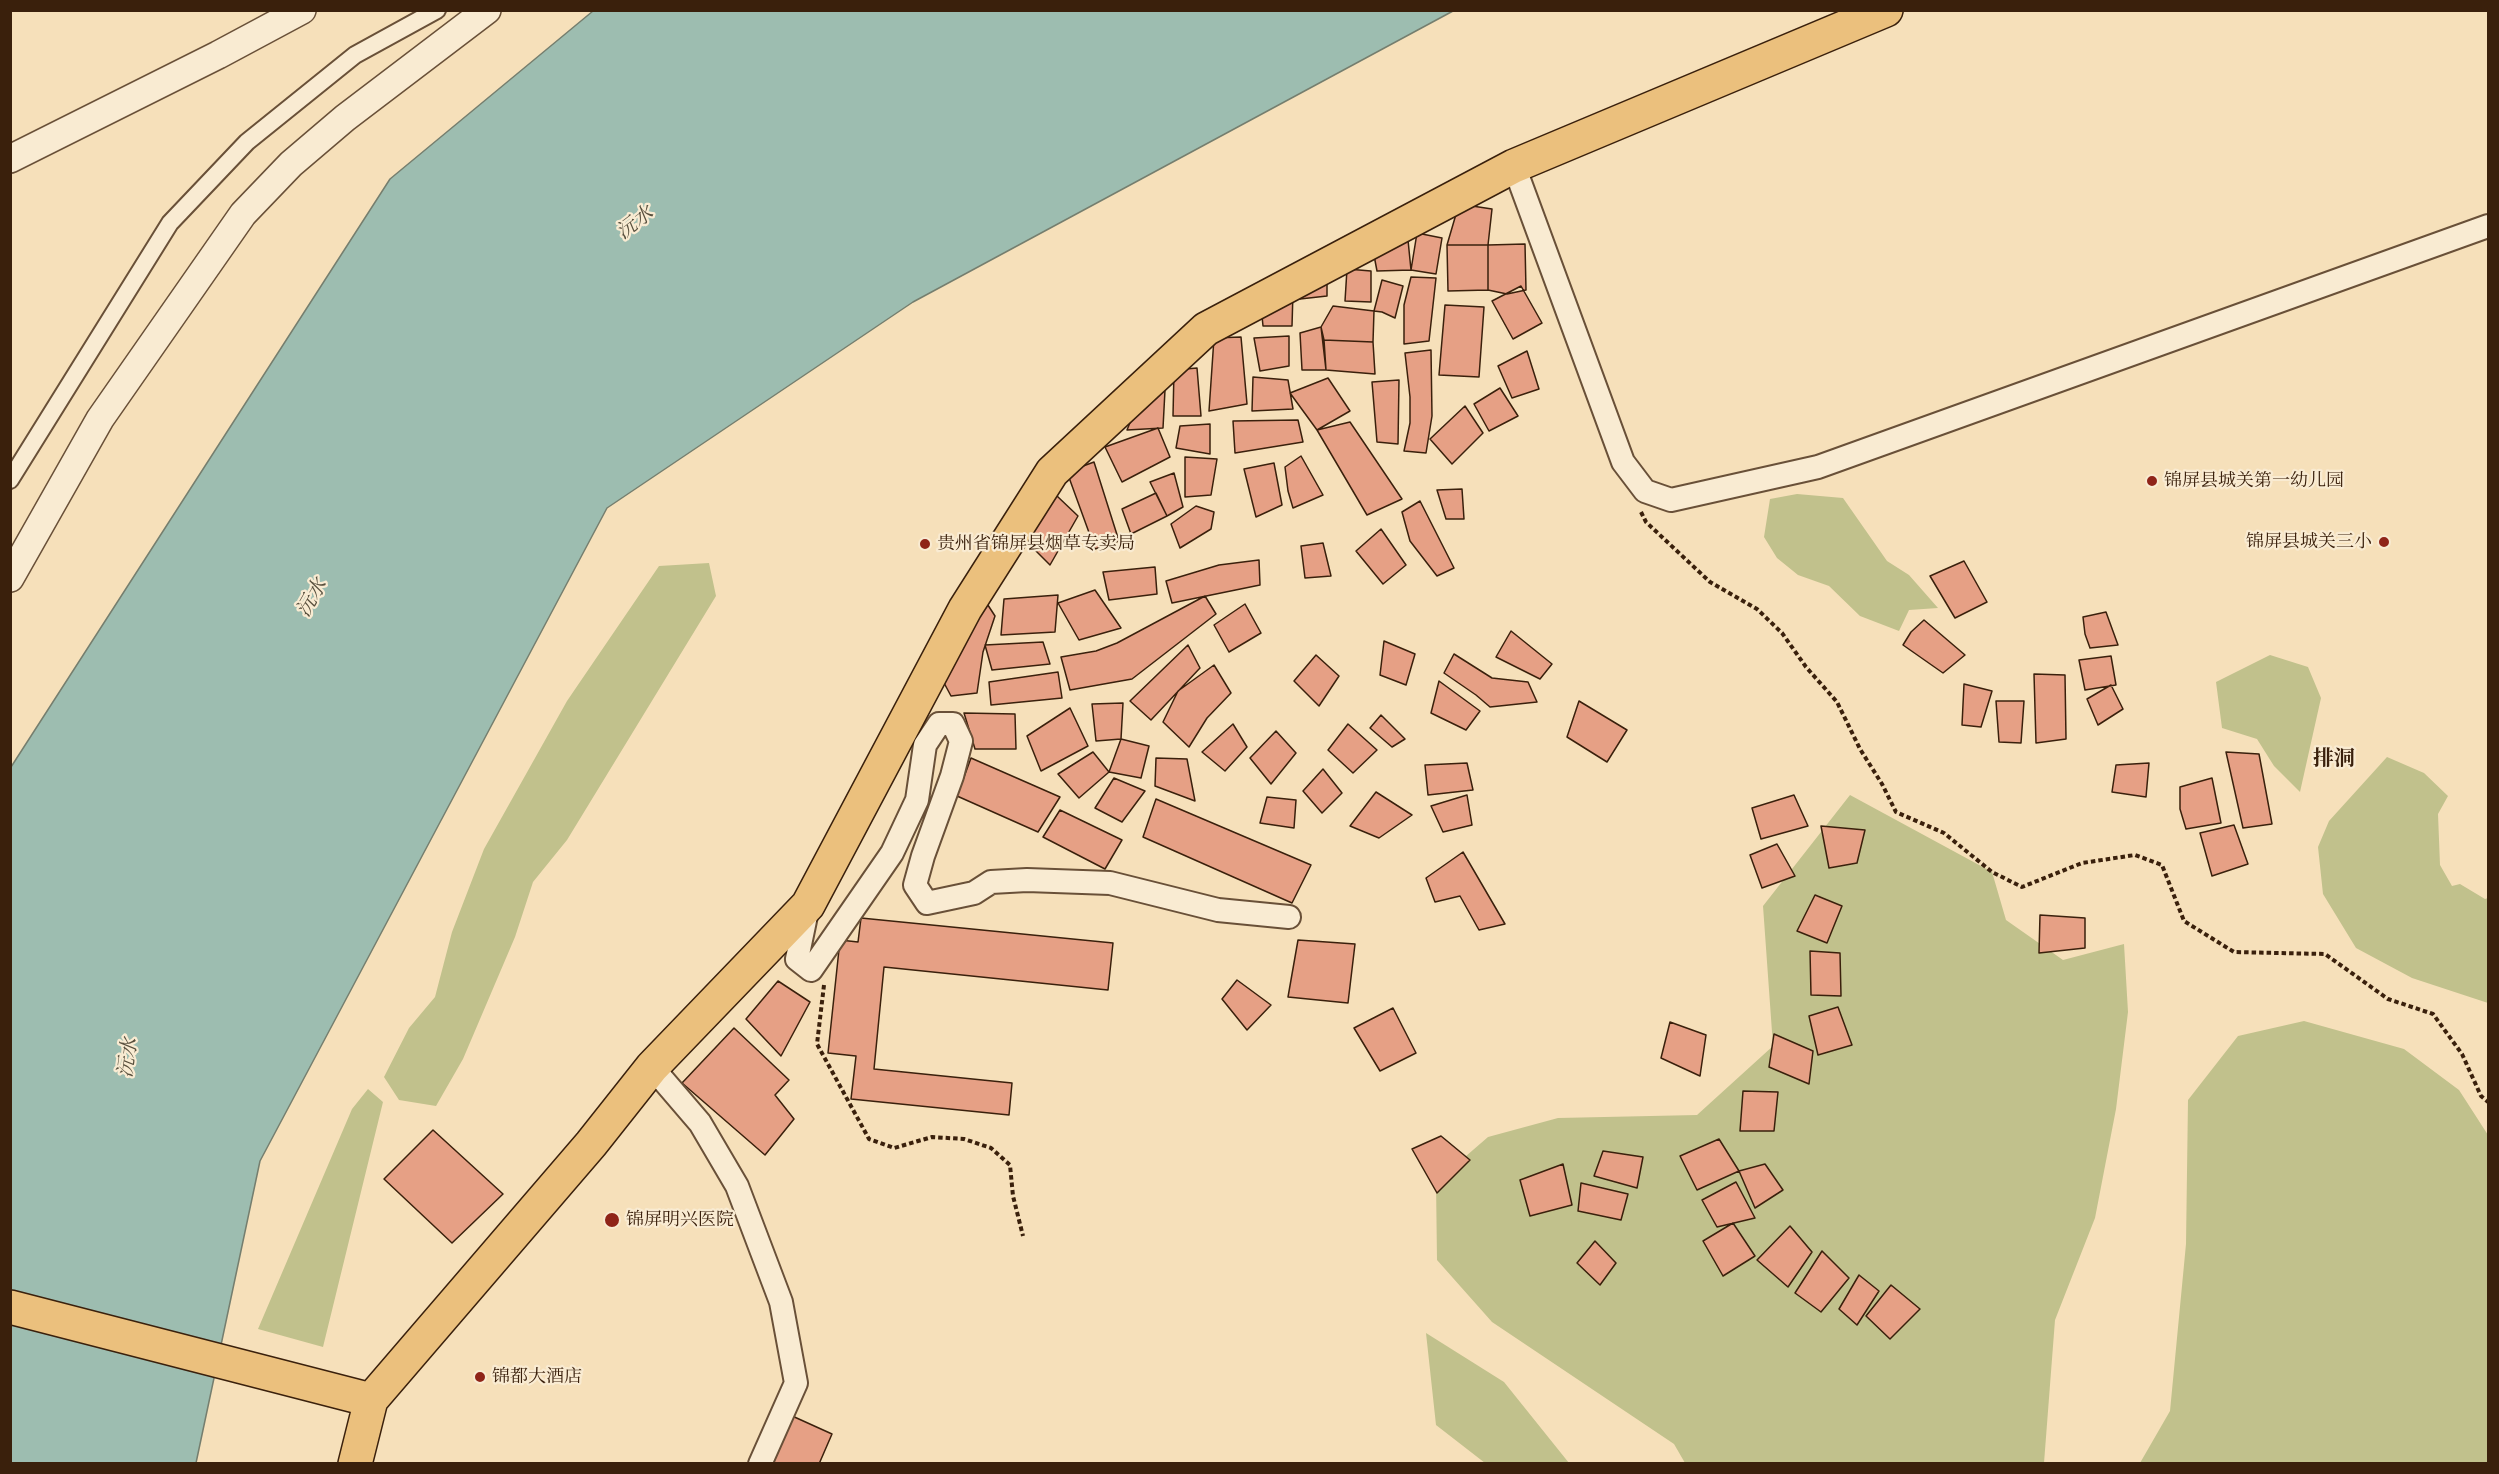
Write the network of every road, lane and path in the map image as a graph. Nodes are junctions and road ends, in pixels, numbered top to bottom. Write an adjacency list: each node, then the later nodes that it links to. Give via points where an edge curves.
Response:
1 (302, 10): 5 (street)
2 (437, 10): 8 (street, via 354,55 247,142 170,224)
3 (487, 10): 10 (street, via 345,118 291,164 243,214 100,419)
4 (1886, 10): 6 (main road)
5 (10, 159)
6 (1514, 166): 7 (street, via 1623,462 1645,491 1671,500 1818,467); 11 (main road, via 1206,329 1052,472 965,609)
7 (2488, 226)
8 (10, 480)
9 (1636, 501): 15 (path, via 1646,522 1672,548 1710,582 1757,609 1782,633 1837,702 1896,812 1944,833 1992,872 2022,887 2082,863 2135,855 2162,865 2184,921 2234,952 2325,954 2388,999 2433,1014 2462,1054 2481,1096)
10 (10, 578)
11 (808, 904): 13 (street, via 797,959); 14 (main road)
12 (1289, 917): 13 (street, via 1218,910 1110,883 991,882 974,893 927,903 915,885 961,741 953,724 939,724 925,745 917,800 892,853)
13 (812, 970): 16 (path, via 825,975 817,1044 869,1139 894,1148 932,1137 964,1139 991,1148 1010,1165)
14 (652, 1067): 18 (main road, via 591,1144); 20 (street, via 700,1124 737,1186 781,1302 796,1383)
15 (2488, 1102)
16 (1023, 1236)
17 (10, 1307): 18 (main road)
18 (371, 1400): 19 (main road)
19 (355, 1464)
20 (760, 1464)

